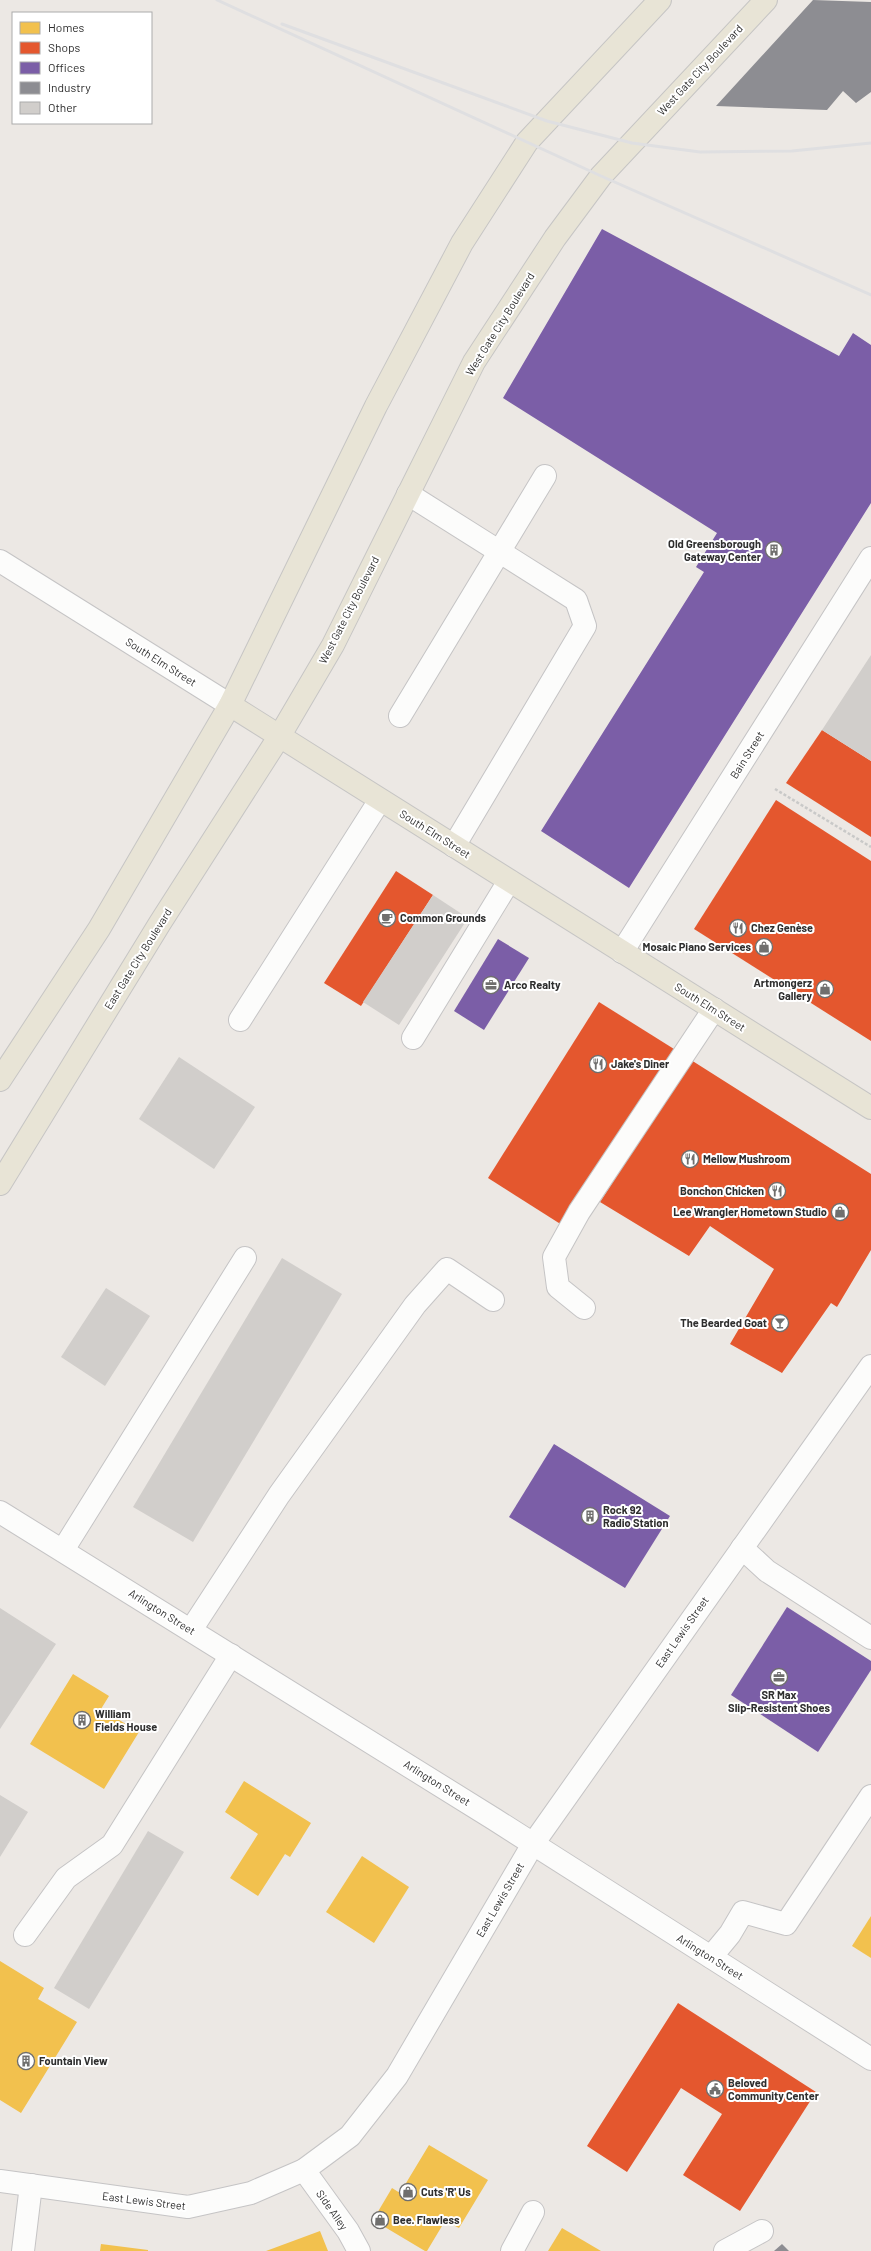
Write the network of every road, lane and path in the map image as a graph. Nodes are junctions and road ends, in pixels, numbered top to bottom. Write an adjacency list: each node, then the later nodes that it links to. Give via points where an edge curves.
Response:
1 (660, 0): 8 (main road, via 527,142 462,243 376,406)
2 (766, 0): 4 (main road, West Gate City Boulevard, via 601,176 555,238 474,362)
3 (546, 476): 5 (street)
4 (408, 494): 5 (street); 10 (main road, West Gate City Boulevard, via 334,645)
5 (499, 552): 9 (street); 13 (street, via 576,600 585,626)
6 (871, 558): 16 (street, Bain Street)
7 (0, 561): 8 (street, South Elm Street)
8 (230, 705): 10 (main road, South Elm Street); 20 (main road, via 99,929)
9 (400, 716)
10 (279, 737): 12 (main road, South Elm Street); 22 (main road, East Gate City Boulevard, via 160,923)
11 (775, 789): 14 (path)
12 (380, 800): 13 (main road, South Elm Street); 18 (street)
13 (454, 846): 15 (main road, South Elm Street)
14 (871, 847)
15 (509, 881): 16 (main road, South Elm Street); 19 (street)
16 (622, 952): 17 (main road, South Elm Street)
17 (714, 1009): 21 (main road, South Elm Street); 25 (street, via 584,1205 554,1257 558,1287)
18 (240, 1020)
19 (413, 1038)
20 (0, 1080)
21 (871, 1108)
22 (0, 1184)
23 (245, 1258): 29 (street)
24 (493, 1300): 30 (street, via 447,1269 415,1305 279,1495)
25 (584, 1308)
26 (871, 1366): 28 (street, East Lewis Street)
27 (0, 1512): 29 (street, Arlington Street)
28 (742, 1548): 31 (street, via 767,1571); 34 (street, East Lewis Street)
29 (63, 1550): 30 (street, Arlington Street)
30 (191, 1630): 32 (street, Arlington Street)
31 (871, 1638)
32 (231, 1655): 34 (street, Arlington Street); 35 (street, via 112,1845 66,1878)
33 (871, 1796): 36 (street, via 786,1924 743,1912 730,1934)
34 (533, 1844): 36 (street, Arlington Street); 38 (street, East Lewis Street, via 397,2076 350,2136)
35 (26, 1935)
36 (711, 1957): 37 (street, Arlington Street)
37 (871, 2059)
38 (304, 2170): 40 (street, East Lewis Street, via 251,2193 188,2208); 44 (street, Side Alley, via 348,2231)
39 (0, 2181): 40 (street, East Lewis Street)
40 (31, 2185): 43 (street)
41 (533, 2212): 45 (street)
42 (762, 2231): 46 (street)
43 (23, 2251)
44 (359, 2251)
45 (512, 2251)
46 (724, 2251)

